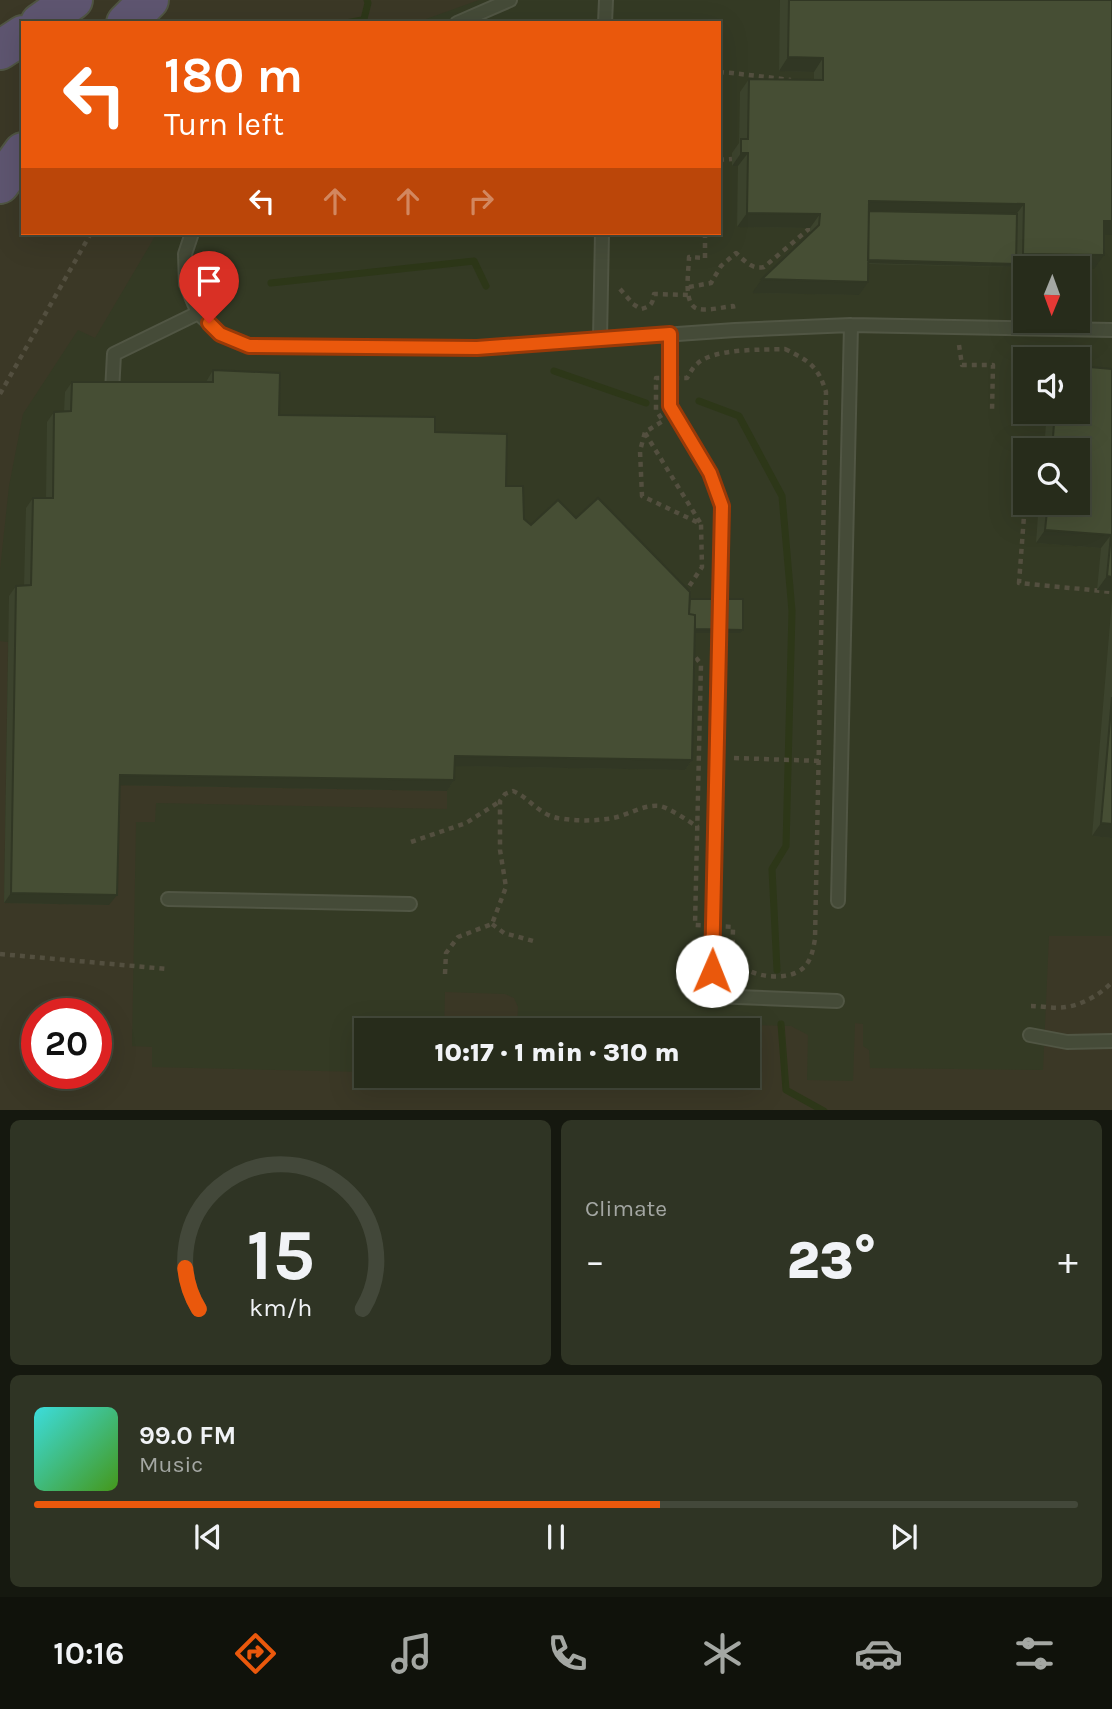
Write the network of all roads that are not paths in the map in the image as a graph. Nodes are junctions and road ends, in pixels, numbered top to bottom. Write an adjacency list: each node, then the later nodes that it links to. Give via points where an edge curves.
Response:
1 (74, 0): 5 (highway)
2 (149, 0): 6 (highway)
3 (510, 0): 7 (lane)
4 (606, 0): 8 (lane)
5 (43, 21)
6 (129, 21)
7 (462, 21)
8 (605, 21)
9 (21, 36): 10 (highway)
10 (0, 50)
11 (21, 155): 12 (highway)
12 (0, 184)
13 (191, 235): 15 (lane, via 185,254 186,285)
14 (602, 235): 19 (lane)
15 (198, 313): 19 (lane, via 220,334 249,346 477,348); 20 (lane, via 114,354)
16 (851, 325): 17 (lane); 18 (lane); 22 (lane)
17 (1112, 330)
18 (670, 334): 19 (lane); 24 (lane, via 670,406 710,473 722,506 711,996)
19 (600, 339)
20 (112, 392)
21 (168, 900): 23 (lane)
22 (838, 901)
23 (410, 904)
24 (837, 1000)
25 (1030, 1035): 26 (lane, via 1067,1042)
26 (1112, 1041)

